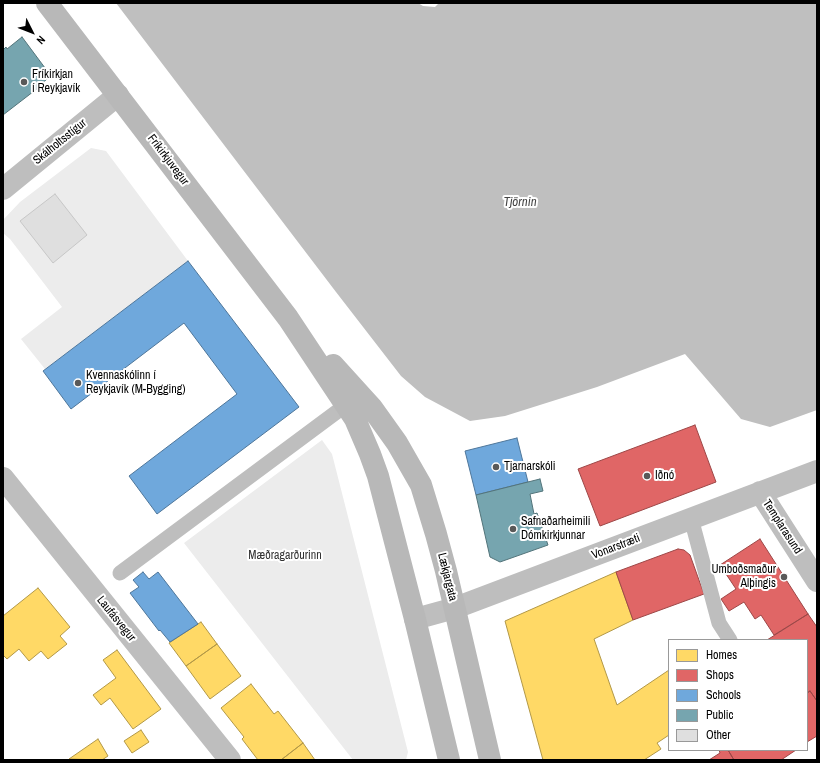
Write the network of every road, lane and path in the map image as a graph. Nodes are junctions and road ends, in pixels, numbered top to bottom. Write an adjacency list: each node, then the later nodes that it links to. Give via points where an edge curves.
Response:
1 (48, 3): 2 (main road, Fríkirkjuvegur)
2 (118, 95): 3 (street, Skálholtsstígur); 4 (main road, Fríkirkjuvegur)
3 (3, 188)
4 (357, 410): 9 (lane); 11 (main road, Lækjargata, via 397,443 421,486); 12 (main road, via 378,476)
5 (817, 471): 7 (street, Vonarstræti)
6 (3, 478): 14 (street, Laufásvegur)
7 (760, 492): 8 (street, Vonarstræti); 10 (street, Templarasund)
8 (691, 518): 11 (street, Vonarstræti); 13 (lane, via 718,623)
9 (120, 573)
10 (817, 581)
11 (455, 608): 12 (street, Vonarstræti); 16 (main road, Lækjargata)
12 (415, 619): 15 (main road)
13 (729, 639)
14 (230, 760)
15 (449, 760)
16 (490, 760)

